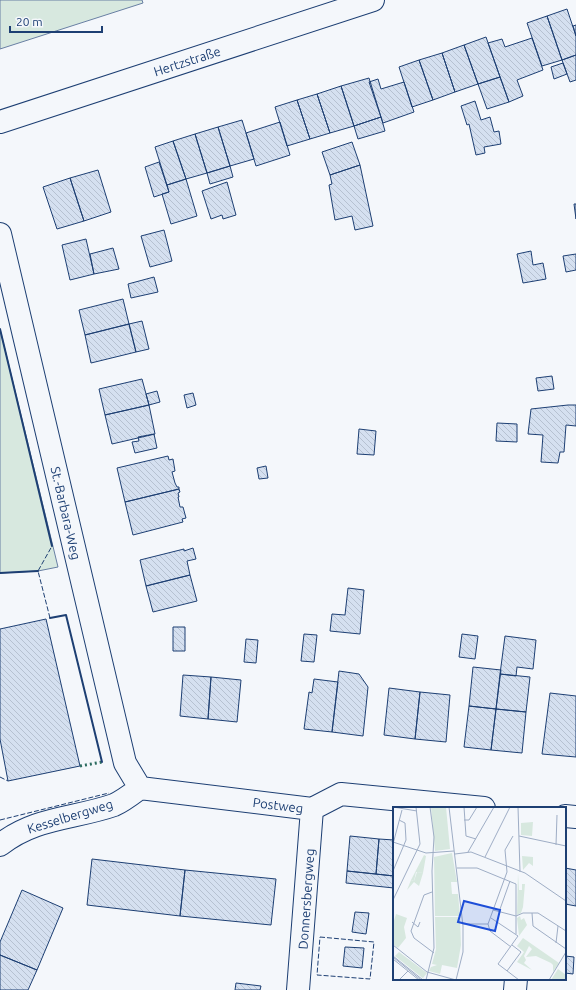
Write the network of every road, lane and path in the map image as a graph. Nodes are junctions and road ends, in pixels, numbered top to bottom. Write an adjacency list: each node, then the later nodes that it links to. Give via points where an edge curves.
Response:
1 (373, 0): 2 (street, Hertzstraße)
2 (0, 122)
3 (0, 234): 4 (street, St.-Barbara-Weg, via 125,763)
4 (140, 788): 6 (street, Postweg); 9 (street, Kesselbergweg, via 115,804 35,825 18,832)
5 (474, 807): 6 (street, Postweg, via 341,794)
6 (312, 809): 11 (street, Donnersbergweg)
7 (566, 816): 8 (street)
8 (576, 817)
9 (0, 845)
10 (516, 980): 12 (street)
11 (298, 990)
12 (515, 990)

